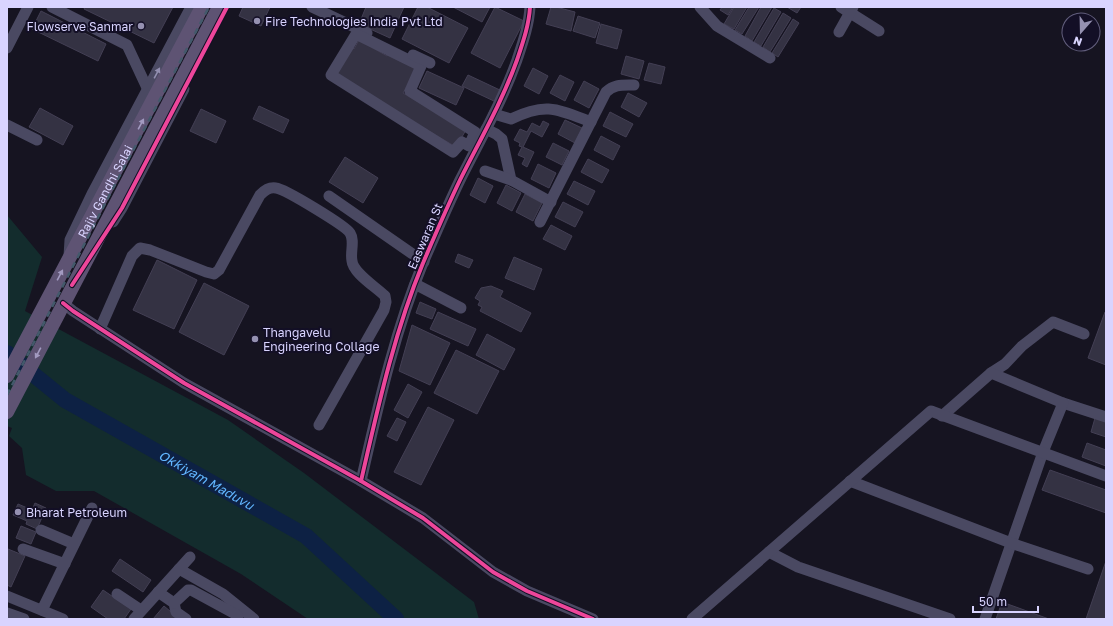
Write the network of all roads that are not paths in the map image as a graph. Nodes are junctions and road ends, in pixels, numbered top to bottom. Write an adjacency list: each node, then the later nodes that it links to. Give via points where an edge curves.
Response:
1 (28, 7): 14 (street)
2 (52, 7): 18 (street, via 127,44)
3 (191, 7): 18 (street, one-way to 3)
4 (202, 7): 30 (main road, Rajiv Gandhi Salai, one-way to 4)
5 (219, 7): 33 (main road, Rajiv Gandhi Salai)
6 (227, 7): 33 (street, via 122,208)
7 (312, 7): 11 (street)
8 (530, 7): 19 (street, Easwaran St, via 523,43)
9 (700, 7): 15 (street, via 717,26)
10 (848, 9): 12 (street); 13 (street)
11 (332, 11): 16 (street)
12 (880, 31)
13 (838, 32)
14 (7, 48)
15 (770, 58)
16 (430, 63)
17 (634, 85): 20 (street, via 611,87)
18 (148, 90): 30 (street, via 70,240)
19 (494, 114): 20 (street, via 512,119 545,108); 22 (street, Easwaran St)
20 (591, 122): 28 (street)
21 (7, 125): 24 (street)
22 (486, 129): 23 (street, Easwaran St); 26 (street, via 502,139)
23 (477, 138): 23 (street, via 469,146 462,142 453,152 331,75 356,34 420,66 410,91 475,132); 31 (street, Easwaran St)
24 (37, 140)
25 (485, 171): 26 (street)
26 (511, 180): 28 (street)
27 (329, 196): 31 (street)
28 (551, 202): 29 (street)
29 (540, 222)
30 (69, 258): 39 (main road, Rajiv Gandhi Salai, one-way to 30)
31 (424, 262): 32 (street, Easwaran St)
32 (415, 284): 35 (street); 47 (street, Easwaran St, via 381,393)
33 (72, 285): 34 (main road, Rajiv Gandhi Salai)
34 (63, 303): 36 (street); 41 (main road, Rajiv Gandhi Salai, one-way to 41)
35 (461, 308)
36 (100, 329): 44 (street, via 132,256 140,248 214,274 219,270 260,195 266,189 276,188 289,193 340,224 350,233 352,262 358,272 385,296 386,302 384,310); 47 (street, via 184,383)
37 (1084, 334): 38 (street, via 1053,322)
38 (991, 373): 40 (street); 42 (street)
39 (7, 376)
40 (1063, 403): 43 (street); 45 (street)
41 (7, 412)
42 (942, 416): 45 (street); 48 (street, via 931,411)
43 (1106, 417)
44 (319, 425)
45 (1043, 452): 46 (street); 51 (street)
46 (1106, 476)
47 (361, 481): 73 (street, via 423,518 493,572 527,591)
48 (850, 482): 51 (street); 54 (street)
49 (92, 508): 52 (street)
50 (41, 530): 52 (street)
51 (1011, 543): 58 (street); 76 (street)
52 (74, 544): 56 (street)
53 (23, 549): 56 (street)
54 (769, 552): 74 (street); 75 (street, via 798,567)
55 (190, 557): 57 (street)
56 (65, 564): 63 (street)
57 (179, 569): 59 (street); 66 (street, via 223,594)
58 (1088, 569)
59 (158, 592): 62 (street); 64 (street)
60 (117, 594): 64 (street)
61 (7, 596): 63 (street)
62 (174, 603): 71 (street, via 176,612); 72 (street, via 188,590 233,613)
63 (38, 609): 68 (street); 69 (street)
64 (142, 610): 70 (street)
65 (7, 613): 67 (street)
66 (252, 617)
67 (24, 619)
68 (30, 619)
69 (63, 619)
70 (134, 619)
71 (186, 619)
72 (238, 619)
73 (593, 619)
74 (692, 619)
75 (950, 619)
76 (985, 619)

